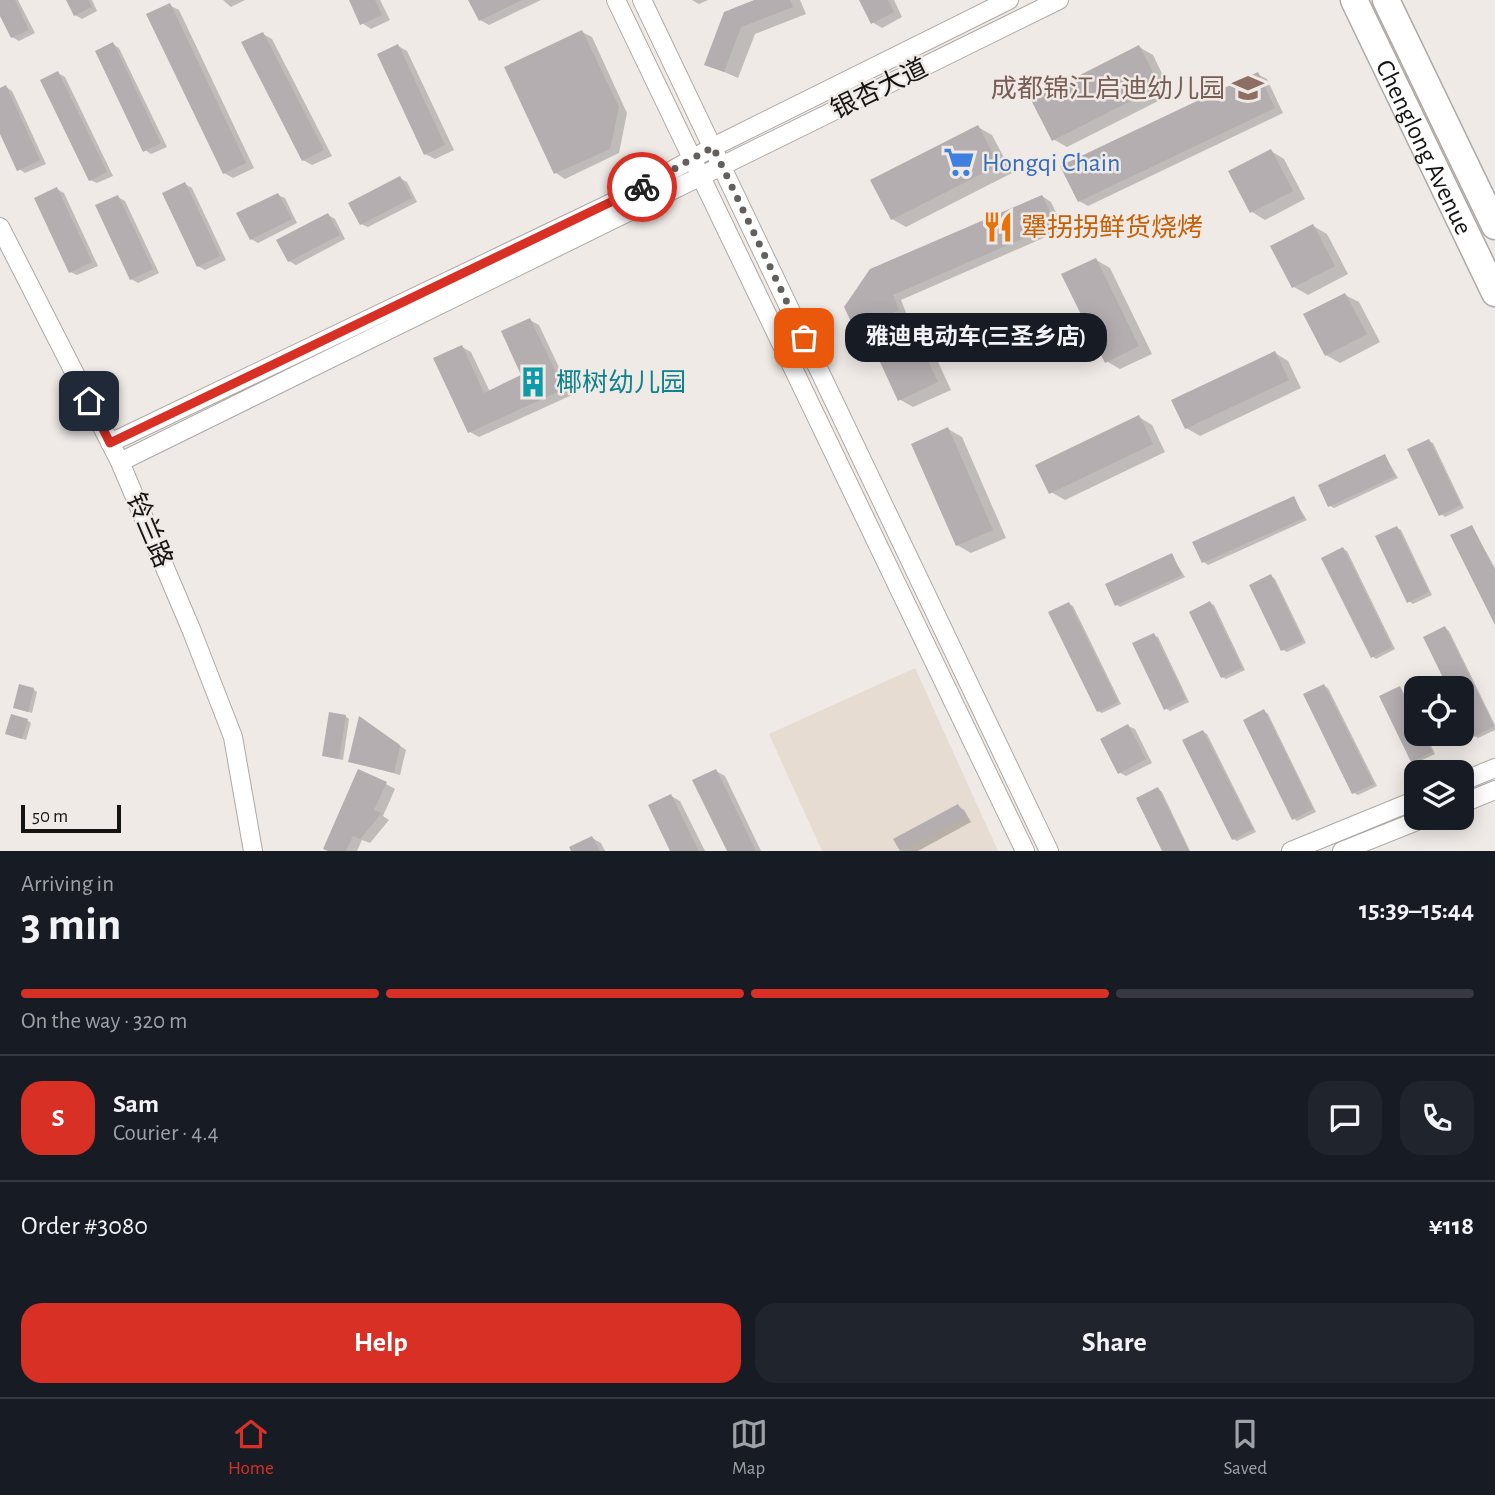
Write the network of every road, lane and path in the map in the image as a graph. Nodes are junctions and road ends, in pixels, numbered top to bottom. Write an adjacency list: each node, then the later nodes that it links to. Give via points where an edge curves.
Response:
1 (616, 0): 8 (street)
2 (642, 0): 7 (street)
3 (1009, 0): 7 (street, 银杏大道)
4 (1059, 0): 9 (street, 银杏大道)
5 (1354, 0): 13 (highway, Chenglong Avenue)
6 (1386, 0): 11 (highway, Chenglong Avenue)
7 (713, 147): 8 (street, 银杏大道); 9 (street)
8 (692, 158): 10 (street); 14 (street, 银杏大道, via 632,193)
9 (723, 167): 10 (street, 银杏大道); 24 (street)
10 (701, 178): 15 (street, 银杏大道); 23 (street)
11 (1495, 226)
12 (0, 227): 14 (street, 铃兰路)
13 (1495, 293)
14 (110, 443): 15 (street, 铃兰路)
15 (120, 462): 22 (street, 铃兰路, via 233,737)
16 (1495, 768): 17 (street)
17 (1474, 777)
18 (1495, 790): 19 (street)
19 (1474, 799)
20 (1404, 805): 25 (street)
21 (1404, 826): 26 (street)
22 (253, 851)
23 (1024, 851)
24 (1049, 851)
25 (1291, 851)
26 (1342, 851)

